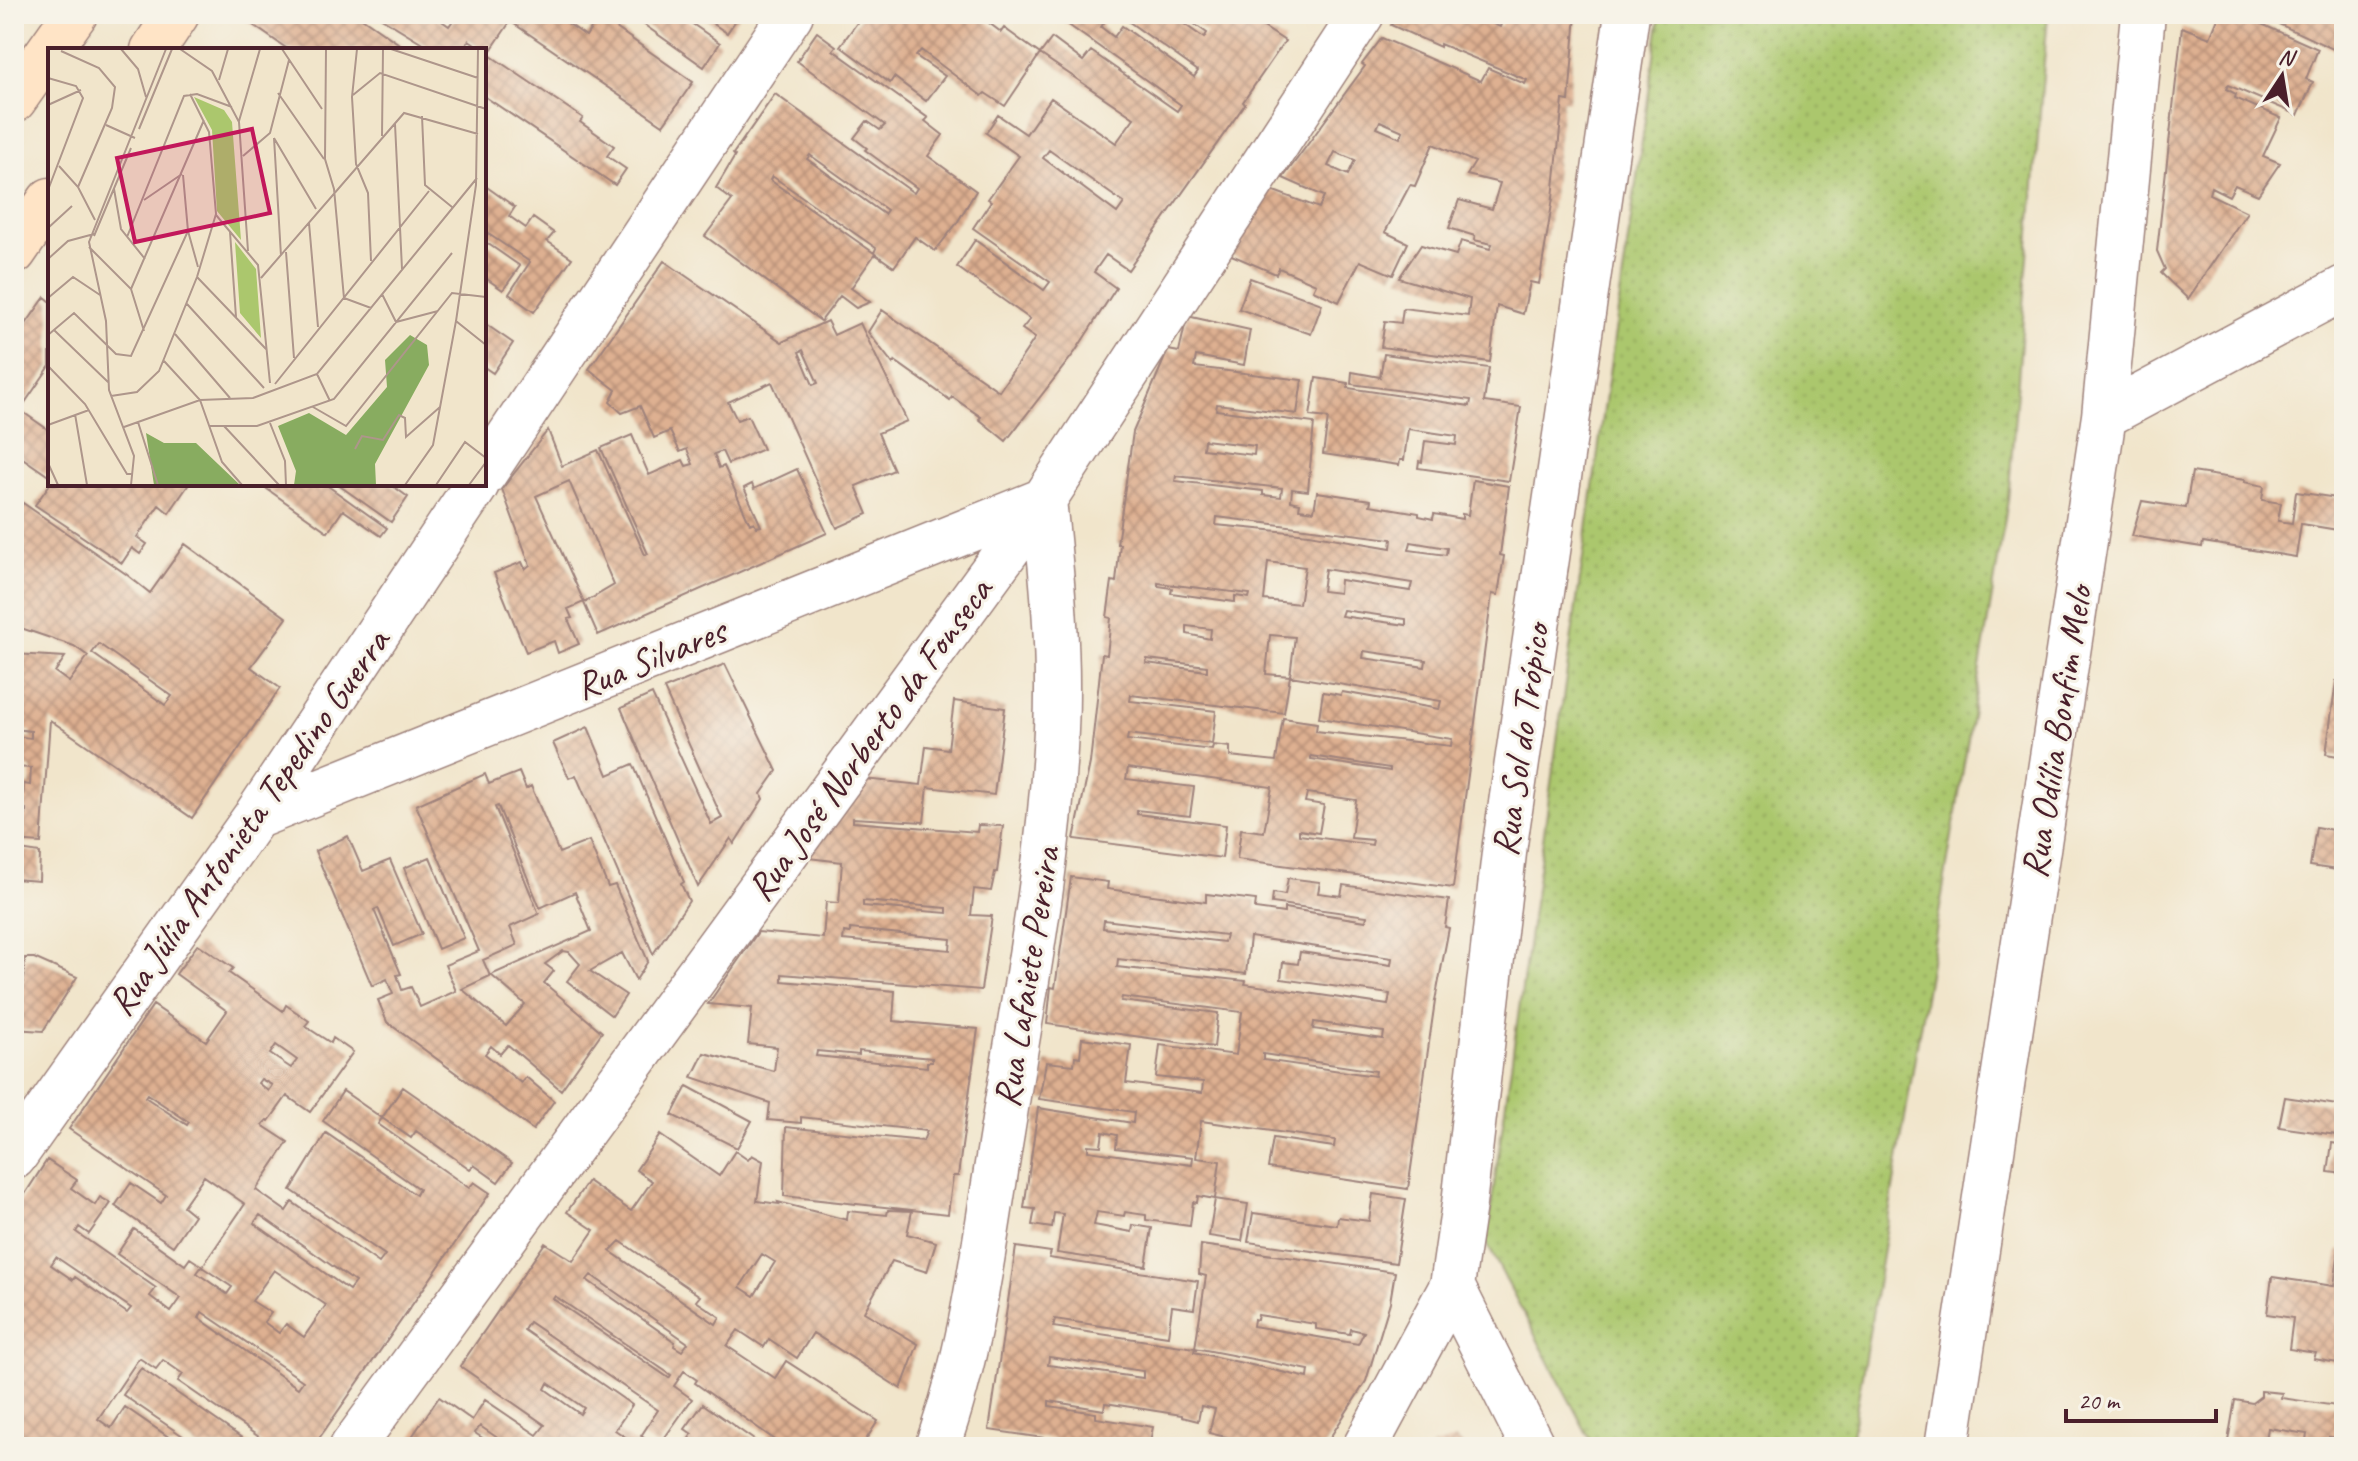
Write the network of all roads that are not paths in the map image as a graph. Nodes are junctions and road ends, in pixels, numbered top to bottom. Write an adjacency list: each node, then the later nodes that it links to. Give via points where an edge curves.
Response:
1 (75, 14): 7 (main road)
2 (177, 14): 8 (main road)
3 (791, 14): 15 (street)
4 (1362, 14): 17 (street, Rua José Norberto da Fonseca)
5 (1627, 14): 20 (street, Rua Sol do Trópico, via 1505,844)
6 (2143, 14): 14 (street, Rua Odília Bonfim Melo)
7 (51, 48)
8 (154, 48)
9 (48, 52): 10 (main road)
10 (14, 100)
11 (48, 203): 12 (main road)
12 (14, 252)
13 (2344, 288): 14 (street)
14 (2104, 416): 25 (street, Rua Odília Bonfim Melo)
15 (486, 471)
16 (476, 486): 18 (street, Rua Júlia Antonieta Tepedino Guerra)
17 (1044, 500): 18 (street, Rua Silvares); 21 (street, Rua José Norberto da Fonseca); 22 (street, Rua Lafaiete Pereira, via 1056,618 1056,728 1047,852 983,1246 951,1406)
18 (255, 817): 19 (street, Rua Júlia Antonieta Tepedino Guerra)
19 (14, 1157)
20 (1452, 1286): 23 (street, Rua Sol do Trópico); 24 (street)
21 (352, 1447)
22 (937, 1447)
23 (1365, 1447)
24 (1533, 1447)
25 (1947, 1447)

